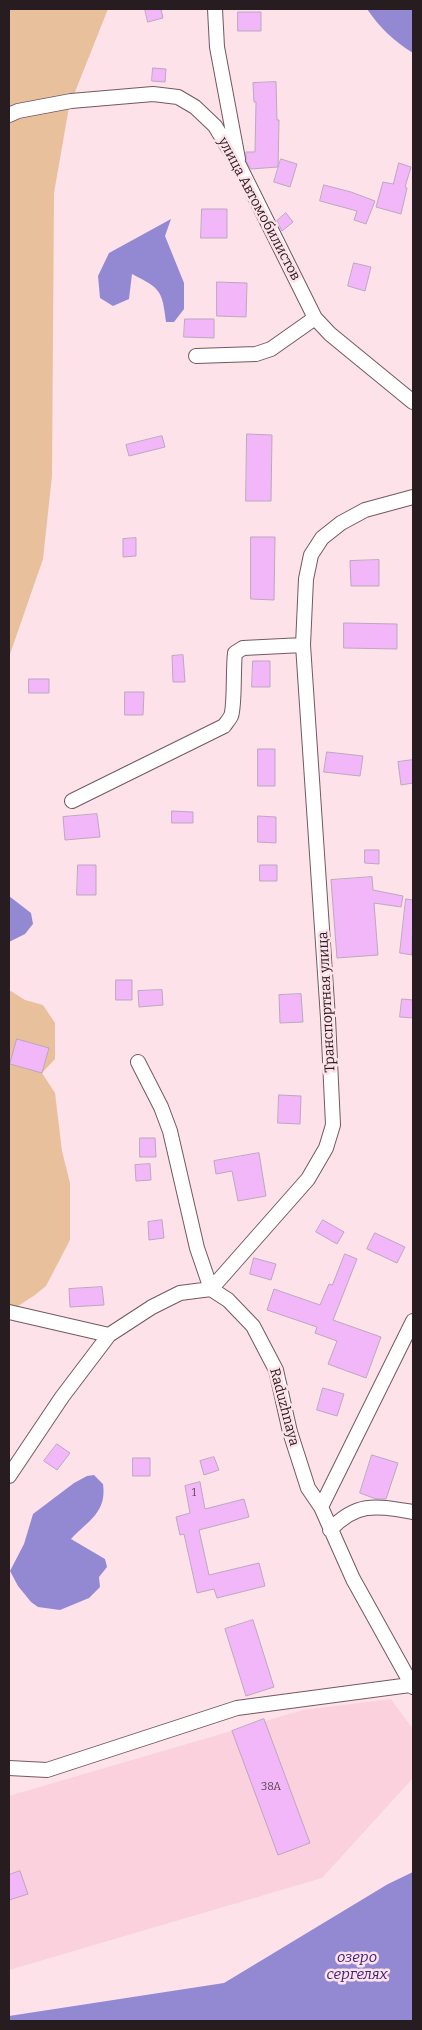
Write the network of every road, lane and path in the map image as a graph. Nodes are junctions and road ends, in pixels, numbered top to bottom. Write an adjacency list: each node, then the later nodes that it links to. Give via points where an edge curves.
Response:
1 (215, 9): 3 (street, via 218,47)
2 (9, 115): 3 (street, улица Автомобилистов, via 71,101 153,94 178,98 195,107 215,126)
3 (240, 167): 4 (street, улица Автомобилистов)
4 (315, 318): 5 (street, via 271,349 256,354); 6 (street, улица Автомобилистов)
5 (196, 356)
6 (413, 402)
7 (413, 497): 8 (street, Транспортная улица, via 365,510 322,538 311,555 306,579)
8 (303, 645): 9 (street, via 242,648 235,654 233,709 224,726); 11 (street, Транспортная улица, via 334,1125 326,1148 308,1179)
9 (72, 801)
10 (138, 1062): 11 (street, via 162,1107 170,1131 197,1248)
11 (211, 1289): 14 (street, via 180,1293); 16 (street, Raduzhnaya, via 228,1300 253,1326 276,1370 290,1432 308,1488)
12 (10, 1311): 14 (street)
13 (413, 1321): 16 (street)
14 (110, 1335): 15 (street, via 62,1397)
15 (9, 1476)
16 (321, 1507): 18 (street, Raduzhnaya)
17 (413, 1512): 18 (street, via 392,1508 354,1510)
18 (330, 1530): 19 (street, Raduzhnaya)
19 (412, 1686): 20 (street, via 237,1708 47,1770)
20 (9, 1768)

